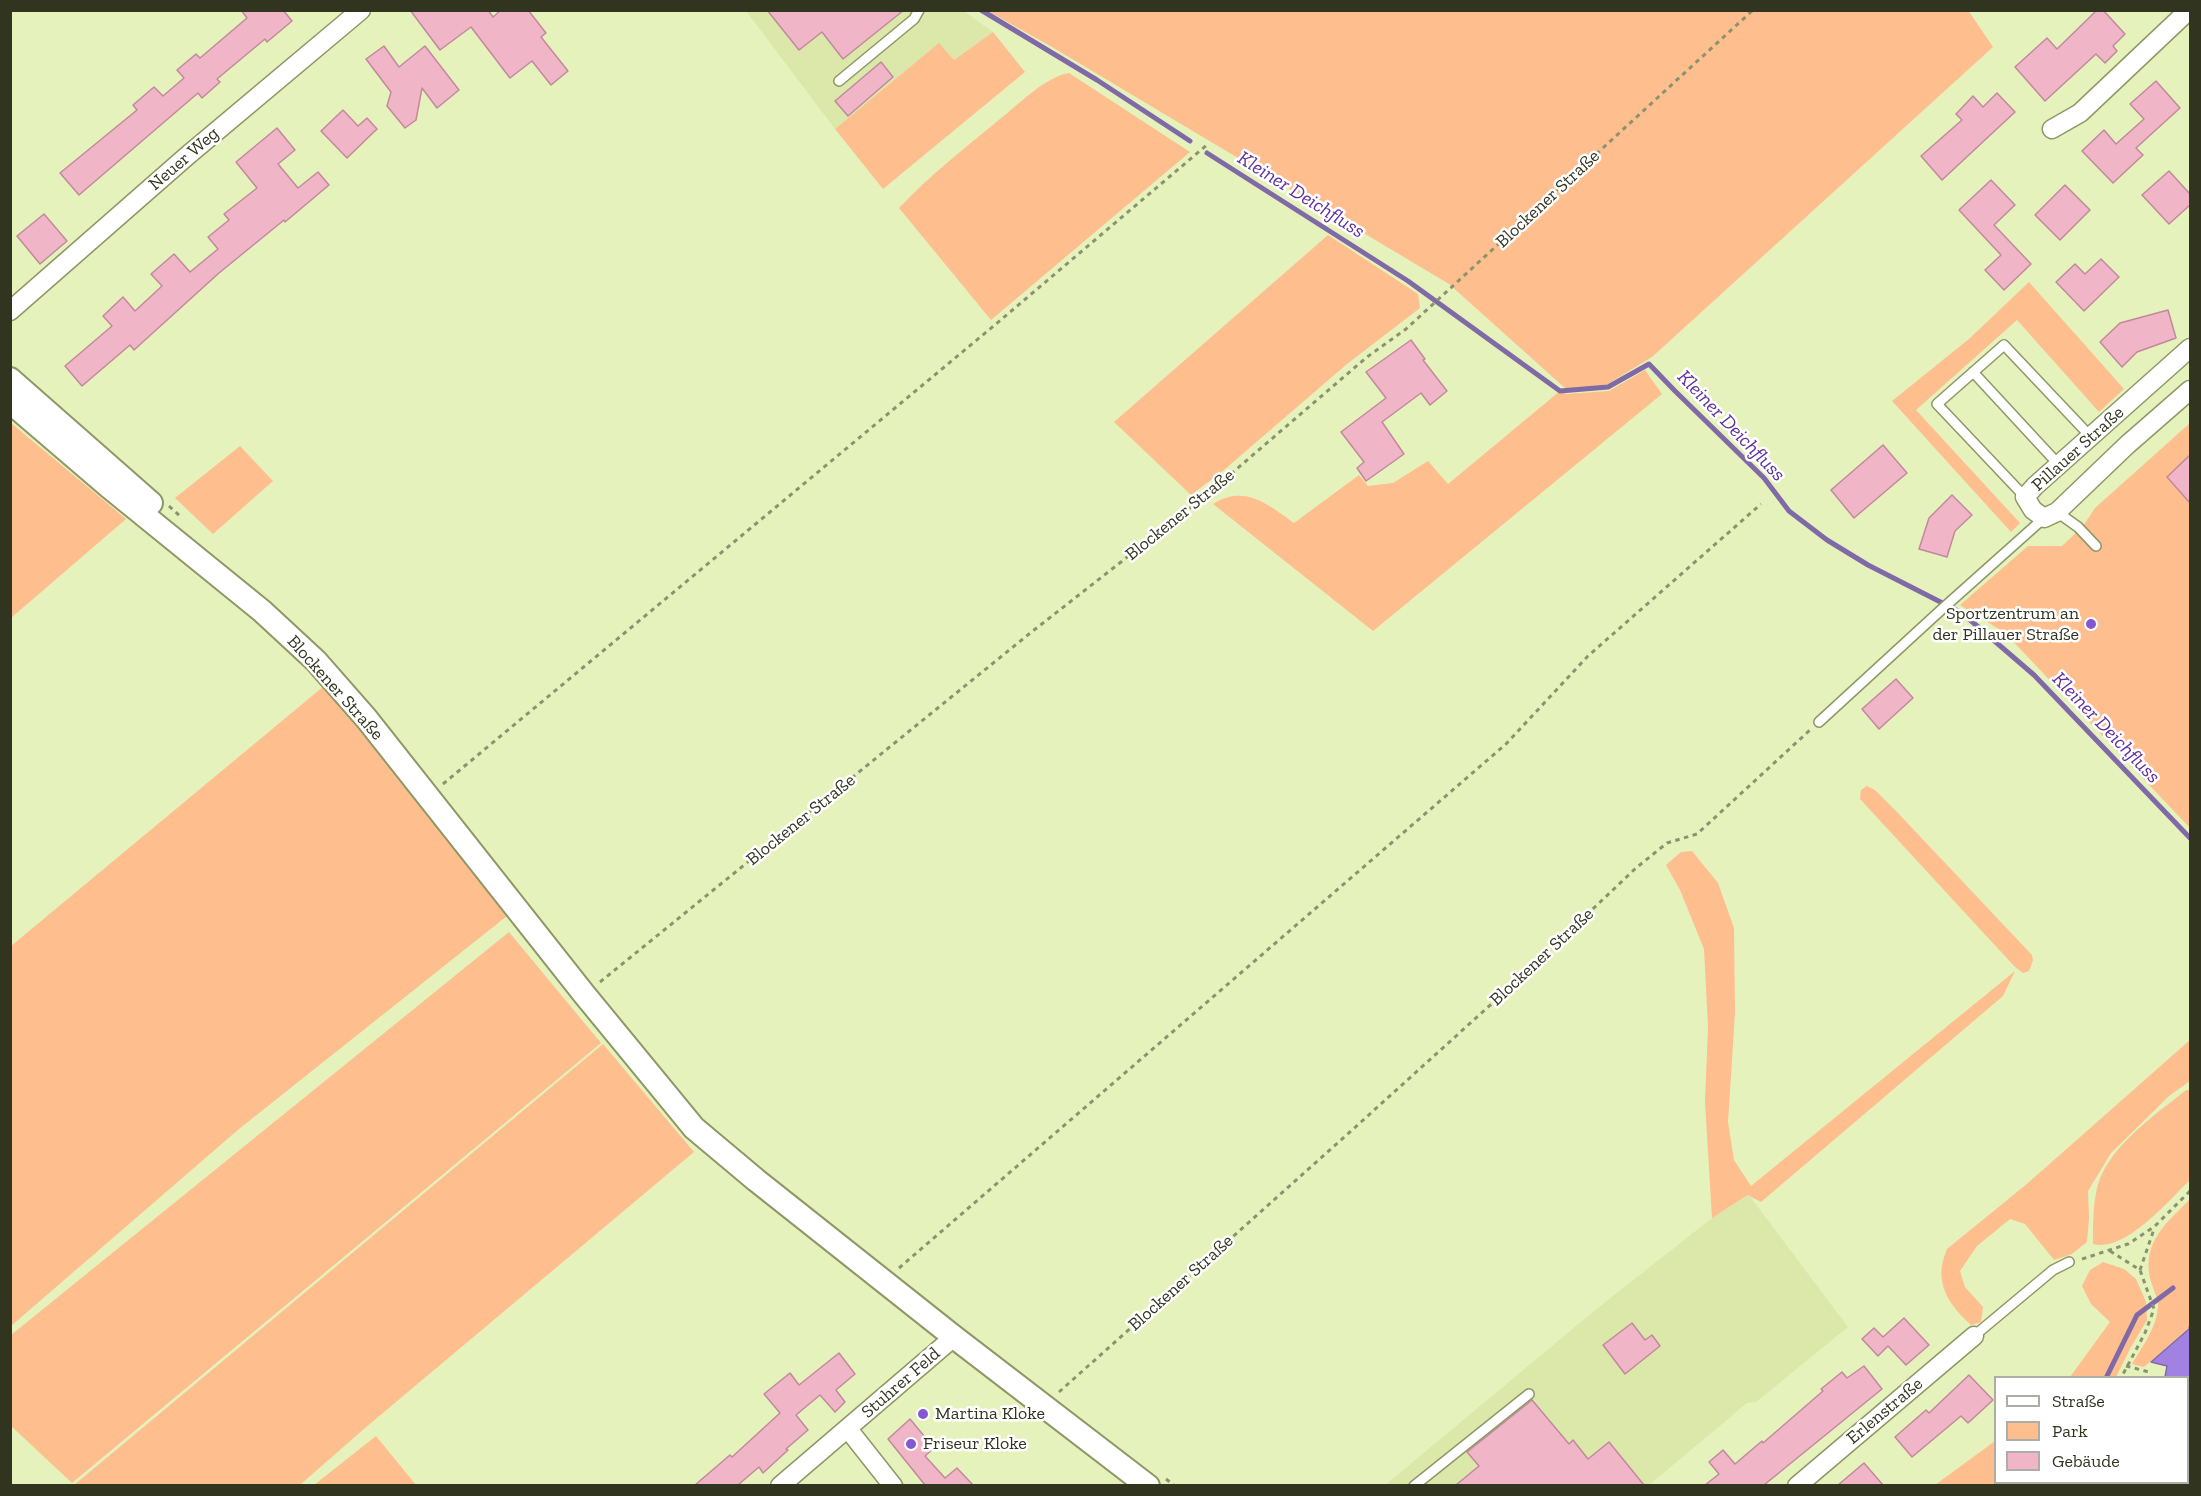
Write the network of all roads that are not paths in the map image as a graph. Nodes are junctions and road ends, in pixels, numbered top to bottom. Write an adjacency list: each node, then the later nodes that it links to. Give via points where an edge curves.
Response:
1 (361, 10): 6 (street, Neuer Weg, via 186,156)
2 (919, 10): 4 (lane, via 914,19)
3 (2189, 10): 5 (street, via 2080,113)
4 (839, 81)
5 (2052, 129)
6 (10, 311)
7 (2190, 348): 12 (street, Pillauer Straße)
8 (1973, 372): 12 (lane, via 2004,345); 13 (lane); 14 (lane, via 1937,404)
9 (10, 379): 17 (street, Blockener Straße, via 121,475)
10 (2190, 390): 15 (street, Pillauer Straße)
11 (10, 402): 17 (street, Blockener Straße)
12 (2091, 437): 13 (street, Pillauer Straße)
13 (2058, 465): 14 (street, Pillauer Straße)
14 (2025, 497): 15 (street, Pillauer Straße, via 2033,510)
15 (2051, 515): 16 (lane, via 2078,527); 18 (lane)
16 (2096, 546)
17 (262, 610): 21 (street, Blockener Straße, via 341,689 694,1128)
18 (1819, 722)
19 (2069, 1262): 20 (lane, via 2053,1270)
20 (1974, 1336): 28 (street, Erlenstraße)
21 (954, 1337): 23 (street, Stuhrer Feld); 26 (street, Blockener Straße)
22 (1529, 1394): 27 (lane)
23 (848, 1429): 24 (street, Stuhrer Feld); 25 (street, Stuhrer Feld)
24 (780, 1485)
25 (893, 1485)
26 (1148, 1485)
27 (1414, 1485)
28 (1797, 1485)

